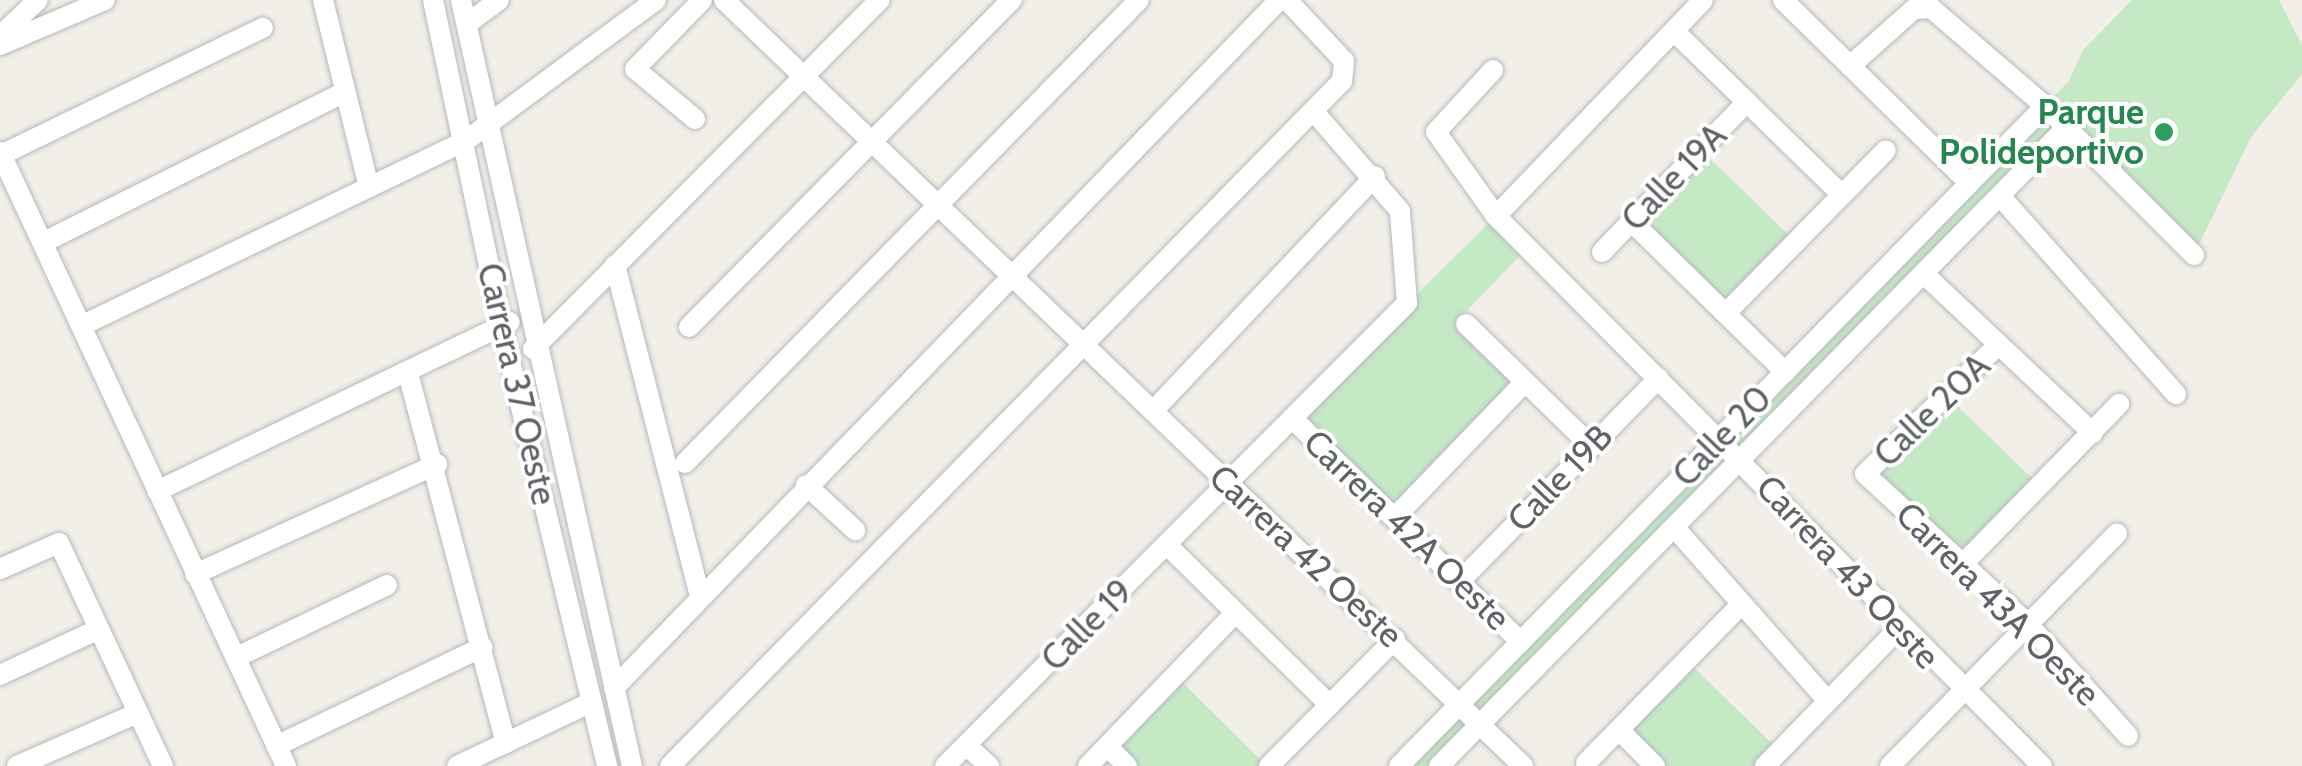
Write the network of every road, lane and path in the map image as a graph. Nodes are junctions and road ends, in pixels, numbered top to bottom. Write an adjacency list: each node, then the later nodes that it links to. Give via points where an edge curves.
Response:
1 (38, 0): 20 (street)
2 (105, 0): 21 (street)
3 (323, 0): 25 (street)
4 (434, 0): 32 (street, Carrera 37 Oeste)
5 (461, 0): 17 (street, Carrera 37 Oeste)
6 (499, 0): 17 (street)
7 (656, 0): 30 (street)
8 (702, 0): 29 (street, via 635,69)
9 (880, 0): 24 (street)
10 (1012, 0): 33 (street)
11 (1139, 0): 41 (street)
12 (1279, 0): 49 (street)
13 (1287, 0): 28 (street, via 1344,61 1342,81)
14 (1703, 0): 19 (street)
15 (1783, 0): 22 (street)
16 (737, 4): 24 (street, Carrera 42 Oeste)
17 (467, 24): 30 (street, Carrera 37 Oeste)
18 (263, 28): 35 (street)
19 (1674, 30): 26 (street); 42 (street)
20 (0, 36)
21 (0, 45)
22 (1850, 66): 27 (street, via 1914,8 1931,8); 37 (street)
23 (1492, 70): 42 (street, Carrera 43 Oeste, via 1436,132)
24 (802, 80): 33 (street, Carrera 42 Oeste); 47 (street)
25 (345, 92): 38 (street); 44 (street)
26 (1748, 102): 39 (street); 43 (street, Calle 19A)
27 (2045, 106): 31 (street); 37 (street, Calle 20)
28 (1315, 113): 36 (street); 58 (street)
29 (695, 118)
30 (492, 122): 32 (street); 50 (street, Carrera 37 Oeste)
31 (2067, 127): 40 (street, Calle 20); 46 (street)
32 (464, 142): 38 (street); 55 (street, Carrera 37 Oeste)
33 (871, 144): 41 (street, Carrera 42 Oeste); 54 (street)
34 (1886, 150): 39 (street)
35 (1, 153): 44 (street)
36 (1375, 176): 65 (street); 66 (street, Calle 19, via 1400,211 1408,303)
37 (1969, 183): 59 (street, Calle 20)
38 (369, 187): 52 (street)
39 (1842, 194): 51 (street)
40 (2000, 196): 48 (street, Calle 20); 63 (street)
41 (937, 209): 49 (street, Carrera 42 Oeste); 71 (street)
42 (1496, 216): 61 (street, Carrera 43 Oeste)
43 (1631, 221): 45 (street, Calle 19A); 51 (street)
44 (46, 241): 52 (street)
45 (1602, 252)
46 (2194, 255)
47 (615, 265): 57 (street); 87 (street)
48 (1924, 274): 56 (street); 70 (street, Calle 20)
49 (1010, 278): 58 (street, Carrera 42 Oeste); 75 (street)
50 (527, 309): 55 (street); 57 (street, Carrera 37 Oeste)
51 (1726, 314): 59 (street)
52 (85, 324): 76 (street)
53 (1466, 324): 62 (street)
54 (689, 327)
55 (502, 328): 60 (street); 101 (street, Carrera 37 Oeste)
56 (1998, 345): 67 (street); 73 (street, Calle 20A)
57 (533, 349): 98 (street, Carrera 37 Oeste)
58 (1086, 350): 65 (street, Carrera 42 Oeste); 120 (street)
59 (1785, 372): 68 (street, Calle 20)
60 (408, 373): 72 (street); 76 (street)
61 (1659, 378): 68 (street, Carrera 43 Oeste); 69 (street, Calle 19B)
62 (1526, 382): 69 (street); 77 (street)
63 (2176, 394)
64 (2119, 404): 67 (street)
65 (1152, 411): 74 (street, Carrera 42 Oeste)
66 (1292, 418): 74 (street, Calle 19); 77 (street, Carrera 42A Oeste)
67 (2092, 433): 82 (street)
68 (1720, 438): 70 (street, Carrera 43 Oeste); 94 (street, Calle 20)
69 (1592, 446): 85 (street, Calle 19B)
70 (1741, 459): 78 (street, Calle 20); 91 (street, Carrera 43 Oeste)
71 (686, 463)
72 (437, 464): 84 (street); 95 (street)
73 (1865, 474): 82 (street, Carrera 43A Oeste)
74 (1228, 483): 81 (street, Calle 19); 93 (street, Carrera 42 Oeste)
75 (806, 485): 79 (street); 87 (street)
76 (157, 490): 84 (street)
77 (1397, 515): 85 (street, Carrera 42A Oeste)
78 (1674, 528): 88 (street); 105 (street, Calle 20)
79 (855, 530)
80 (2117, 533): 90 (street)
81 (1167, 545): 89 (street); 110 (street, Calle 19)
82 (1960, 567): 90 (street, Carrera 43A Oeste)
83 (0, 569): 92 (street, via 58,543)
84 (195, 574): 96 (street)
85 (1462, 579): 94 (street, Carrera 42A Oeste)
86 (387, 585): 96 (street)
87 (700, 596): 98 (street)
88 (1740, 606): 100 (street); 106 (street)
89 (1235, 612): 103 (street); 111 (street)
90 (2028, 624): 99 (street); 107 (street, Carrera 43A Oeste)
91 (1899, 628): 99 (street, Carrera 43 Oeste); 100 (street)
92 (99, 629): 97 (street); 104 (street)
93 (1395, 639): 102 (street, Carrera 42 Oeste); 103 (street)
94 (1521, 642): 102 (street, Calle 20)
95 (483, 648): 108 (street); 109 (street)
96 (239, 656): 109 (street)
97 (0, 675)
98 (614, 688): 119 (street, Carrera 37 Oeste)
99 (1962, 692): 113 (street); 131 (street, Carrera 43 Oeste)
100 (1828, 701): 130 (street)
101 (592, 702): 108 (street); 118 (street, Carrera 37 Oeste)
102 (1460, 704): 105 (street, Carrera 42 Oeste); 126 (street, Calle 20)
103 (1330, 705): 125 (street)
104 (138, 713): 114 (street); 115 (street)
105 (1480, 724): 127 (street, Calle 20); 128 (street, Carrera 42 Oeste)
106 (1619, 730): 112 (street); 129 (street)
107 (2128, 736)
108 (506, 742): 117 (street)
109 (276, 746): 116 (street)
110 (967, 746): 121 (street, Calle 19); 122 (street)
111 (1110, 749): 123 (street); 124 (street)
112 (1586, 764)
113 (1895, 764)
114 (17, 766)
115 (162, 766)
116 (286, 766)
117 (457, 766)
118 (607, 766)
119 (632, 766)
120 (670, 766)
121 (945, 766)
122 (989, 766)
123 (1088, 766)
124 (1128, 766)
125 (1269, 766)
126 (1399, 766)
127 (1439, 766)
128 (1524, 766)
129 (1655, 766)
130 (1765, 766)
131 (2042, 766)

